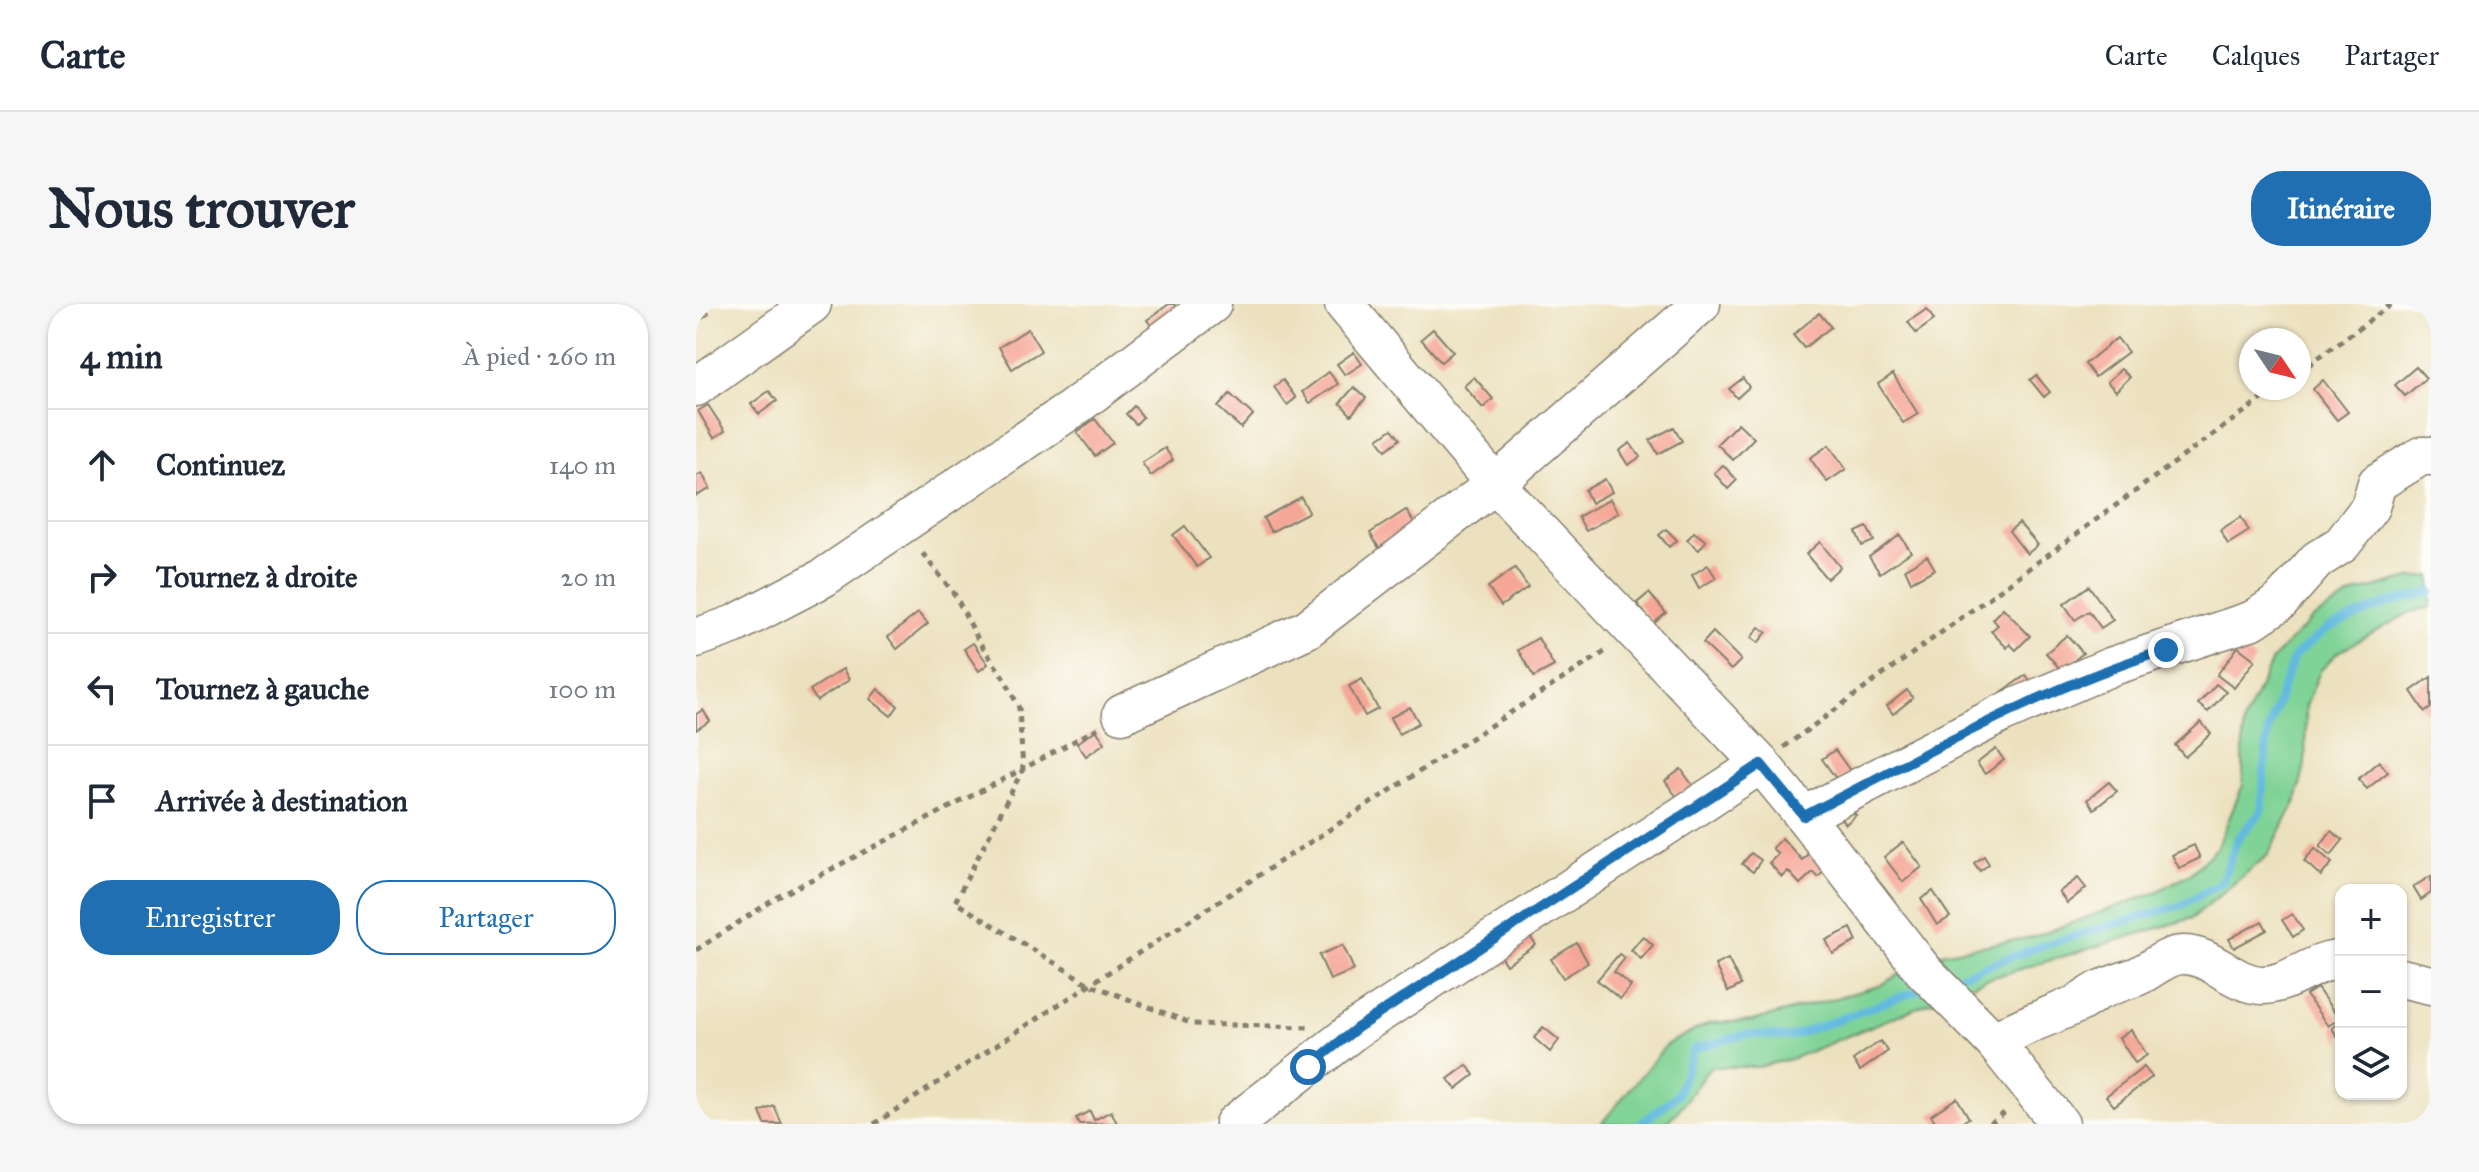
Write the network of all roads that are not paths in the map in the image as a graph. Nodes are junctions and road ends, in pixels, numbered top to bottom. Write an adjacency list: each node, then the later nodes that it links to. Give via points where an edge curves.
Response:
1 (812, 304): 5 (street)
2 (1212, 304): 8 (street, via 1072,409 823,578 735,624)
3 (1344, 304): 7 (street)
4 (1701, 304): 7 (street)
5 (696, 387)
6 (2431, 456): 11 (street, via 2421,456 2377,483 2370,507 2342,544 2317,560 2280,602 2253,620 2110,667 2003,713)
7 (1495, 484): 9 (street, via 1307,629); 10 (street)
8 (696, 638)
9 (1122, 714)
10 (1761, 764): 11 (street); 16 (street, via 1357,1028)
11 (1804, 816): 15 (street, via 1936,984)
12 (2335, 960): 15 (street, via 2263,985 2239,981 2202,959 2174,956)
13 (2407, 979): 14 (street)
14 (2431, 985)
15 (1994, 1042): 17 (street)
16 (1234, 1124)
17 (2060, 1124)

